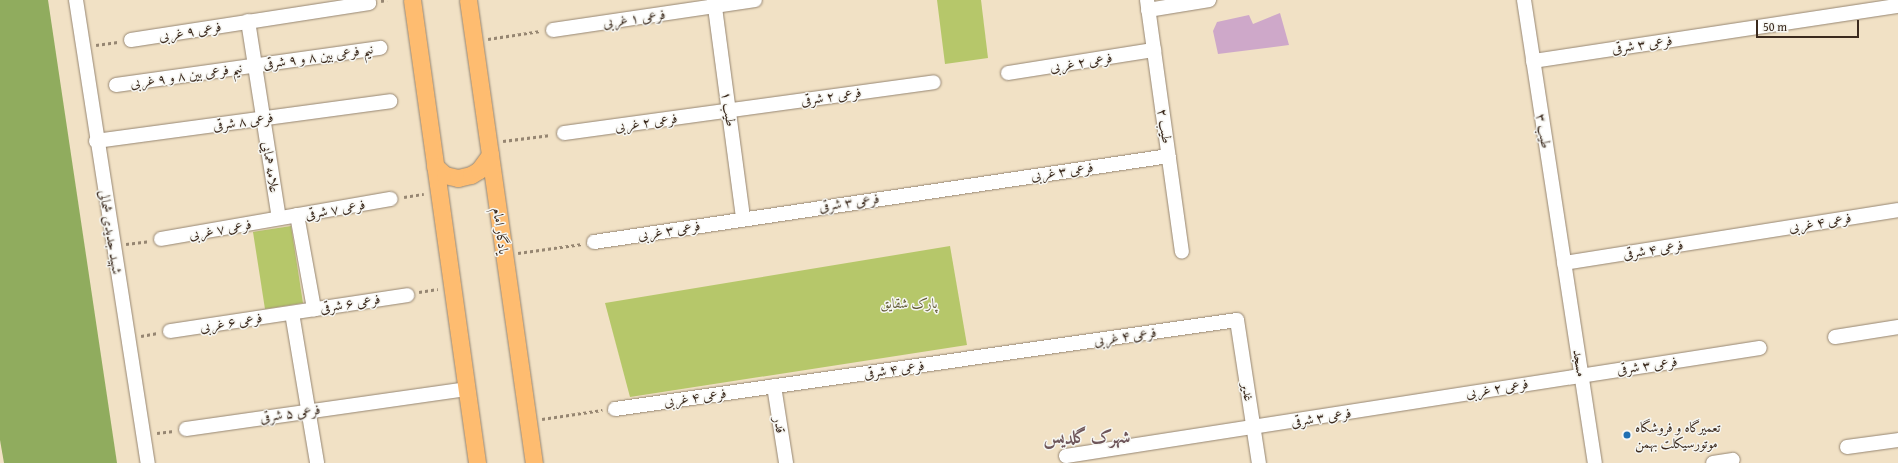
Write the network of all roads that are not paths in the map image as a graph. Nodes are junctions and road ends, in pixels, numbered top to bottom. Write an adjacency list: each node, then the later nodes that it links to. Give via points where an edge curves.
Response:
1 (76, 0): 26 (street, شهید جدیدی شمالی)
2 (412, 0): 29 (main road)
3 (468, 0): 27 (main road, یادگار امام)
4 (755, 0): 7 (street, فرعی ۱ غربی)
5 (1209, 0): 9 (street)
6 (1524, 0): 17 (street, طیب ۳)
7 (714, 3): 13 (street, فرعی ۱ غربی); 23 (street, طیب ۱)
8 (369, 4): 12 (street, فرعی ۹ غربی)
9 (1147, 5): 16 (street, طیب ۲)
10 (1868, 5): 11 (street); 17 (street, فرعی ۳ شرقی, via 1751,28)
11 (1898, 6)
12 (248, 21): 14 (street, فرعی ۹ غربی); 18 (street, علامه همایی)
13 (553, 30)
14 (131, 40)
15 (380, 48): 18 (street, نیم فرعی بین ۸ و ۹ شرقی)
16 (1154, 50): 19 (street, فرعی ۲ غربی); 28 (street, طیب ۲)
17 (1533, 61): 40 (street, طیب ۳)
18 (256, 65): 21 (street, نیم فرعی بین ۸ و ۹ غربی); 24 (street, علامه همایی)
19 (1008, 73)
20 (934, 82): 23 (street, فرعی ۲ شرقی)
21 (116, 85)
22 (390, 101): 24 (street, فرعی ۸ شرقی)
23 (729, 110): 25 (street, فرعی ۲ غربی); 35 (street, طیب ۱)
24 (263, 118): 26 (street, فرعی ۸ شرقی); 34 (street, علامه همایی)
25 (564, 133)
26 (96, 141): 62 (street, شهید جدیدی شمالی)
27 (490, 149): 29 (main road, via 479,170 471,175 458,178 445,175); 65 (main road, یادگار امام)
28 (1169, 156): 30 (street, فرعی ۳ غربی); 39 (street, طیب ۲)
29 (436, 166): 52 (main road)
30 (956, 187): 35 (street, فرعی ۳ شرقی)
31 (391, 199): 33 (street, فرعی ۷ شرقی)
32 (1898, 210): 36 (street, فرعی ۴ غربی)
33 (297, 215): 34 (street, فرعی ۷ شرقی); 42 (street)
34 (279, 218): 37 (street, فرعی ۷ غربی)
35 (743, 218): 38 (street, فرعی ۳ غربی)
36 (1742, 235): 40 (street, فرعی ۴ شرقی)
37 (161, 239)
38 (594, 242)
39 (1182, 252)
40 (1564, 263): 50 (street, مسجد)
41 (407, 295): 42 (street, فرعی ۶ شرقی)
42 (314, 308): 43 (street, فرعی ۶ شرقی)
43 (292, 313): 46 (street, فرعی ۶ غربی); 55 (street)
44 (1237, 320): 49 (street, فرعی ۴ غربی); 56 (street, غدیر)
45 (1898, 327): 47 (street)
46 (170, 332)
47 (1835, 338)
48 (1760, 348): 50 (street, فرعی ۳ شرقی)
49 (1013, 353): 51 (street, فرعی ۴ شرقی)
50 (1582, 375): 53 (street, فرعی ۲ غربی); 68 (street, مسجد)
51 (774, 386): 54 (street, فرعی ۴ غربی); 66 (street, قدر)
52 (466, 389): 55 (street, فرعی ۵ شرقی); 64 (main road)
53 (1413, 402): 56 (street, فرعی ۳ شرقی)
54 (615, 409)
55 (309, 410): 57 (street, فرعی ۵ شرقی); 63 (street)
56 (1254, 428): 60 (street); 67 (street, غدیر)
57 (186, 429)
58 (1898, 440): 59 (street)
59 (1847, 447)
60 (1066, 456)
61 (1733, 460): 69 (street)
62 (148, 463)
63 (317, 463)
64 (477, 463)
65 (534, 463)
66 (786, 463)
67 (1260, 463)
68 (1595, 463)
69 (1713, 463)

